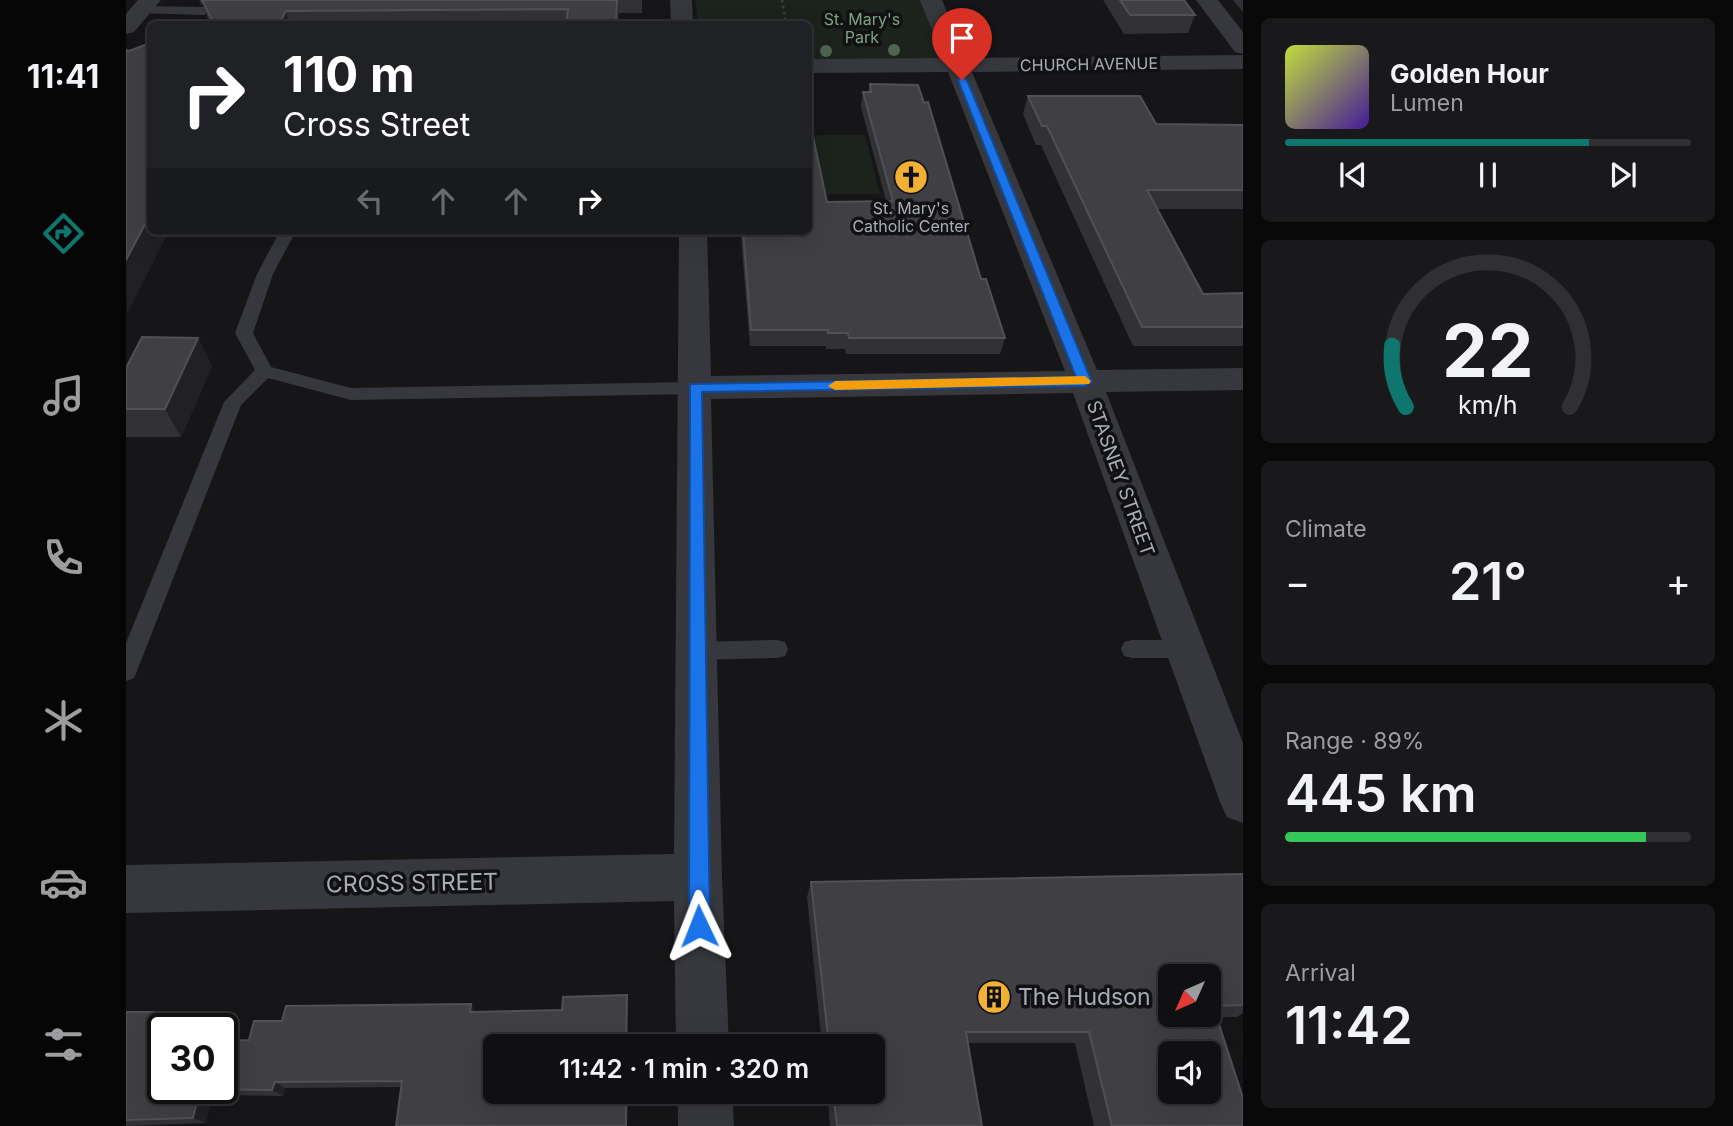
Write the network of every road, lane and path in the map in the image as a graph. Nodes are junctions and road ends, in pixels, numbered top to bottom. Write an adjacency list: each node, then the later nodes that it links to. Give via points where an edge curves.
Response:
1 (681, 0): 7 (street)
2 (782, 0): 8 (path)
3 (932, 0): 13 (street, STASNEY STREET)
4 (1207, 0): 10 (street)
5 (146, 5): 6 (lane); 9 (street)
6 (204, 11)
7 (682, 21)
8 (786, 21)
9 (130, 40)
10 (1243, 47)
11 (1243, 62): 13 (street, CHURCH AVENUE)
12 (812, 66): 13 (street, CHURCH AVENUE)
13 (956, 66): 18 (street, STASNEY STREET)
14 (287, 235): 16 (lane, via 265,274 244,333)
15 (693, 235): 19 (street)
16 (264, 371): 19 (lane, via 351,394); 24 (lane, via 233,402)
17 (1243, 379): 18 (street)
18 (1085, 382): 19 (street); 22 (street, STASNEY STREET)
19 (695, 388): 23 (street)
20 (778, 649): 23 (lane)
21 (1132, 649): 22 (lane)
22 (1184, 649): 25 (street, STASNEY STREET)
23 (696, 651): 26 (street)
24 (126, 671)
25 (1243, 802)
26 (698, 877): 27 (street, CROSS STREET); 28 (street)
27 (126, 888)
28 (703, 1034)
29 (705, 1104): 30 (street)
30 (706, 1126)

